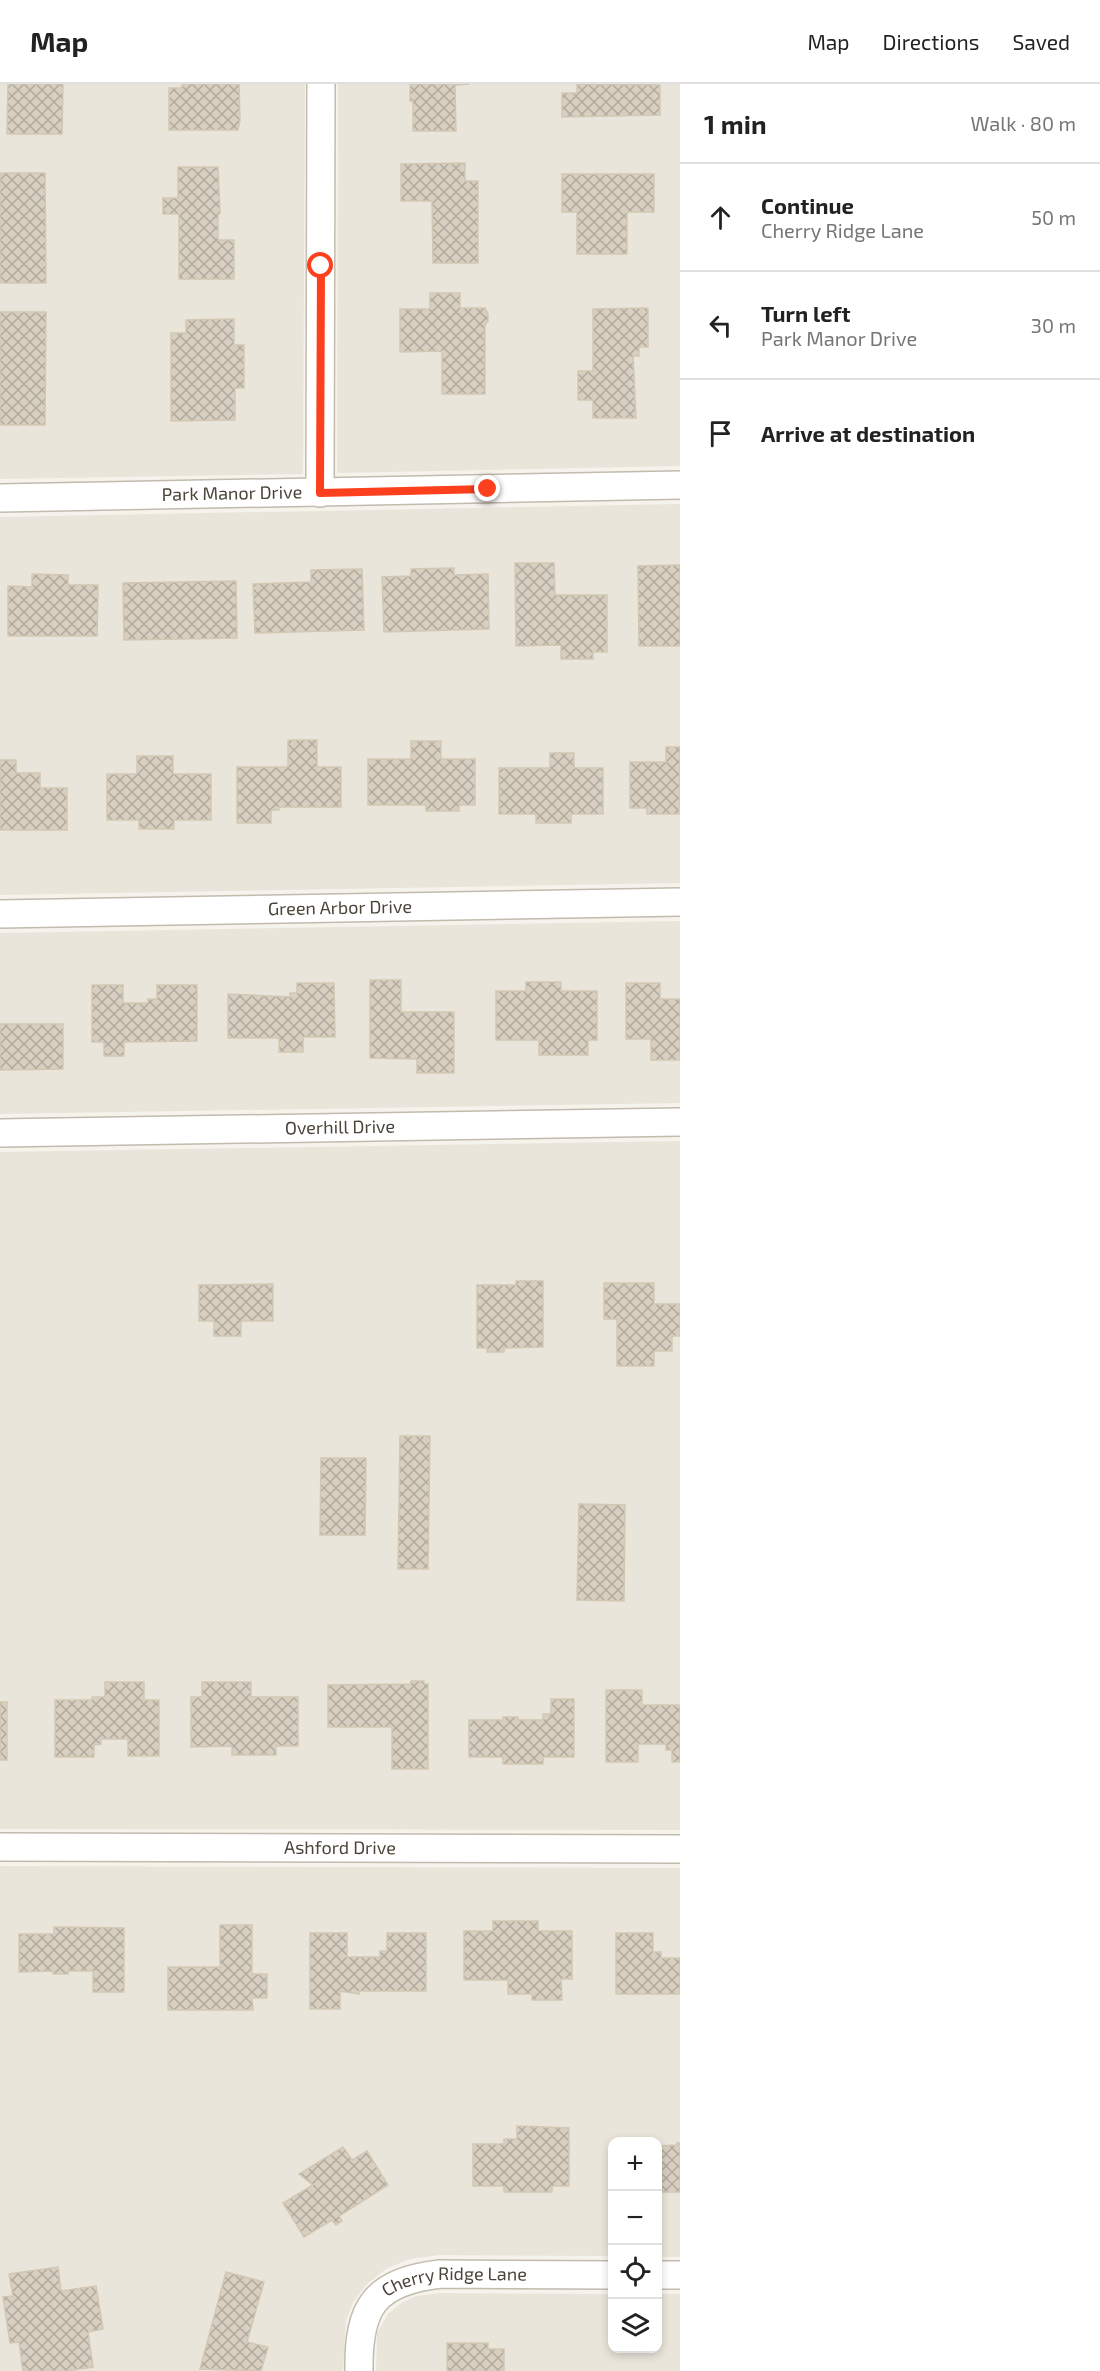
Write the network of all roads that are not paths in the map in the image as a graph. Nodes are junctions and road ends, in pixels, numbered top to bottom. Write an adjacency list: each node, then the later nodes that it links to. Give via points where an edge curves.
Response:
1 (321, 84): 3 (street)
2 (680, 485): 3 (street, Park Manor Drive)
3 (320, 493): 4 (street, Park Manor Drive)
4 (0, 498)
5 (680, 902): 6 (street, Green Arbor Drive)
6 (0, 914)
7 (680, 1122): 8 (street, Overhill Drive)
8 (0, 1133)
9 (0, 1847): 10 (street, Ashford Drive)
10 (680, 1849)
11 (608, 2275): 14 (street, Cherry Ridge Lane, via 440,2274 412,2278 393,2286 367,2314 361,2328)
12 (662, 2275): 13 (street)
13 (680, 2276)
14 (359, 2371)

